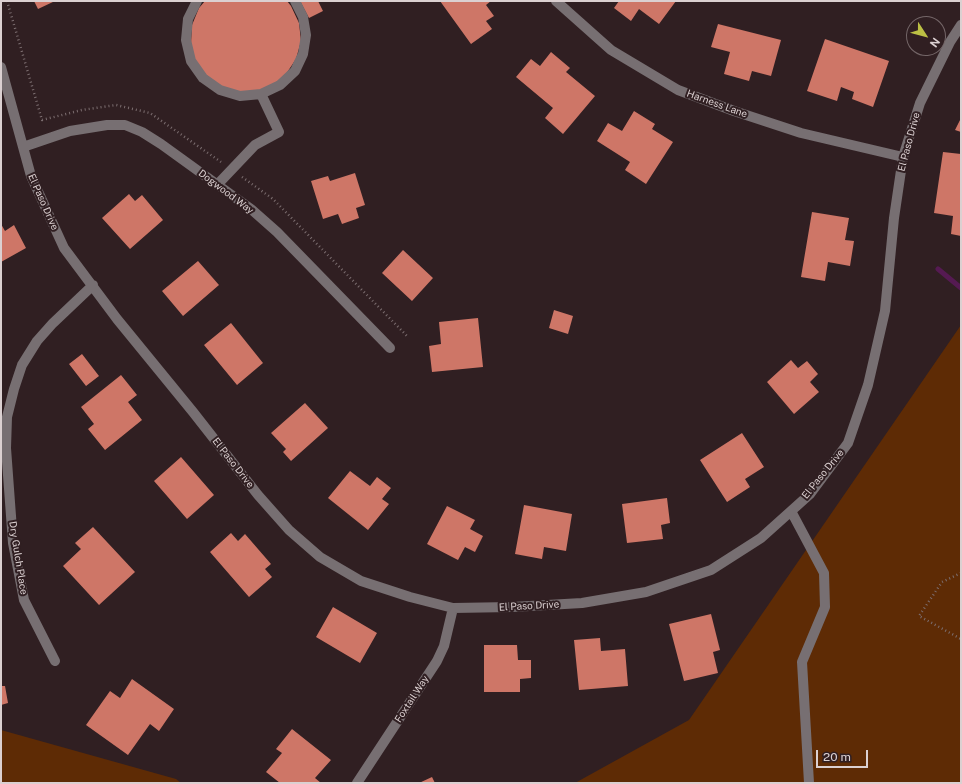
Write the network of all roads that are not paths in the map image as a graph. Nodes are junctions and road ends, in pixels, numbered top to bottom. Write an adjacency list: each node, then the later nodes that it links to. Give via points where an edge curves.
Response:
1 (197, 1): 6 (street, via 188,19 186,40 191,61 203,78 220,90 240,96)
2 (295, 1): 6 (street, via 303,17 306,35 303,54 295,71 280,86)
3 (556, 1): 8 (street, Harness Lane, via 611,50 678,90 802,132)
4 (961, 25): 8 (street, El Paso Drive, via 920,103)
5 (1, 68): 7 (street, El Paso Drive)
6 (261, 94): 9 (street, via 279,132 255,144)
7 (23, 147): 9 (street, Dogwood Way, via 82,128 107,124 125,125 161,144); 10 (street, El Paso Drive, via 31,176 64,248)
8 (903, 157): 12 (street, El Paso Drive, via 885,311 868,386 848,443 810,494)
9 (217, 185): 11 (street, Dogwood Way, via 251,209 277,232)
10 (93, 285): 13 (street, El Paso Drive, via 117,319 288,530 320,557 361,580); 14 (street, Dry Gulch Place, via 37,341 22,365 7,417 7,463 13,543 24,600)
11 (390, 348)
12 (791, 511): 13 (street, El Paso Drive, via 761,538 712,570 646,592 582,603); 16 (street, via 824,573 825,607 802,662)
13 (453, 608): 15 (street, Foxtail Way, via 444,646 437,661)
14 (55, 661)
15 (357, 783)
16 (809, 783)

